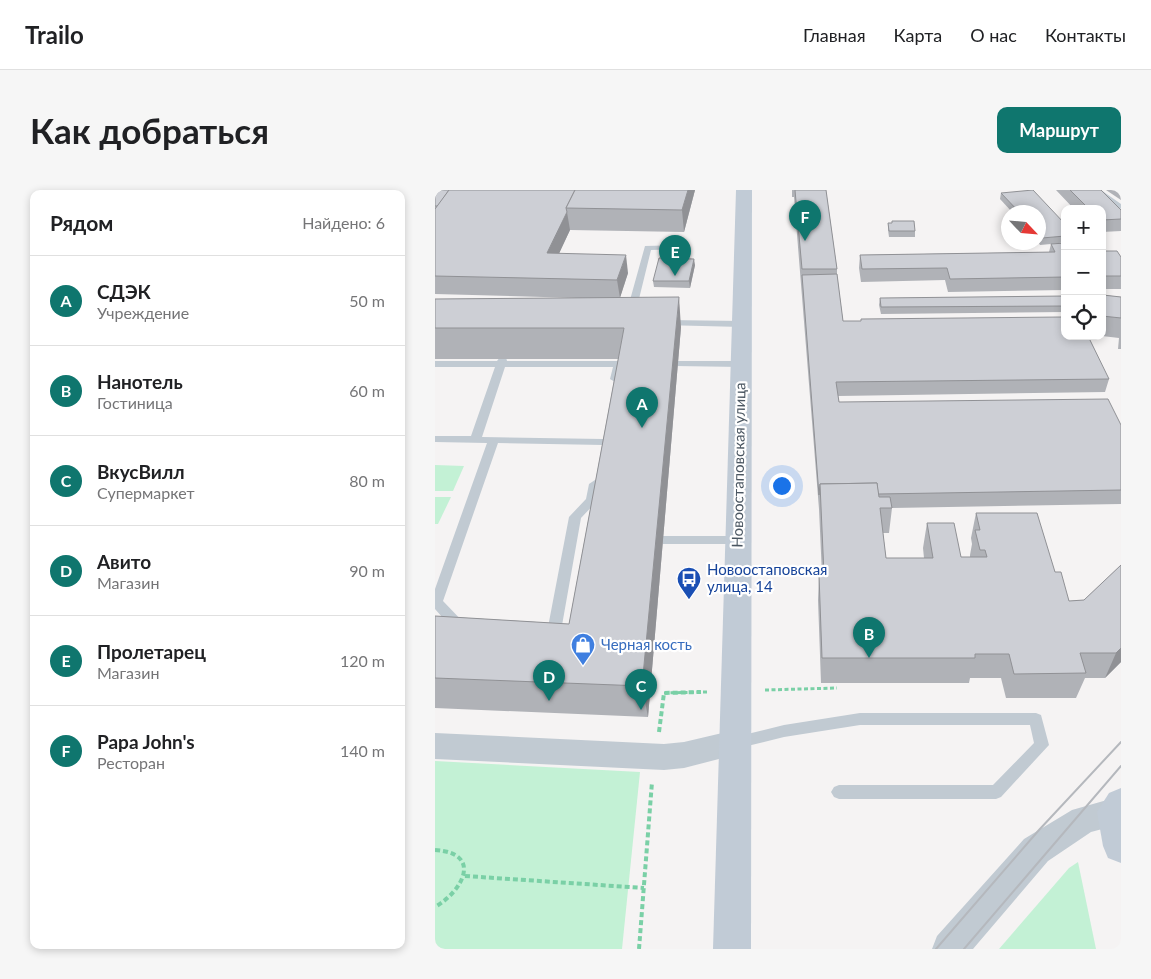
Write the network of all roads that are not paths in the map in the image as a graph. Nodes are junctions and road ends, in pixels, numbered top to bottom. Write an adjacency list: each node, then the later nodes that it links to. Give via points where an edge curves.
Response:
1 (744, 190): 7 (main road, Новоостаповская улица)
2 (1096, 190): 3 (lane)
3 (1121, 207)
4 (682, 247): 5 (lane, via 648,248 634,304)
5 (614, 303)
6 (657, 323): 7 (lane)
7 (742, 324): 11 (main road, Новоостаповская улица)
8 (503, 361): 9 (lane); 12 (lane, via 618,364); 14 (lane)
9 (435, 364)
10 (678, 364): 11 (lane)
11 (741, 364): 19 (main road, Новоостаповская улица)
12 (612, 393)
13 (435, 439): 14 (lane)
14 (475, 440): 15 (lane)
15 (495, 440): 16 (lane); 20 (lane)
16 (603, 442)
17 (598, 471): 21 (lane, via 593,500 575,517 576,538 553,631)
18 (663, 540): 19 (lane)
19 (738, 540): 23 (main road, Новоостаповская улица)
20 (436, 601): 22 (lane)
21 (534, 632)
22 (467, 636)
23 (735, 743): 24 (street, via 664,757); 25 (lane, via 784,731 860,719 1036,719 1042,745 996,792); 28 (main road, Новоостаповская улица)
24 (435, 746)
25 (839, 792)
26 (1118, 808): 27 (main road); 29 (street, via 1083,820 1036,850)
27 (1121, 846)
28 (732, 949)
29 (950, 949)

